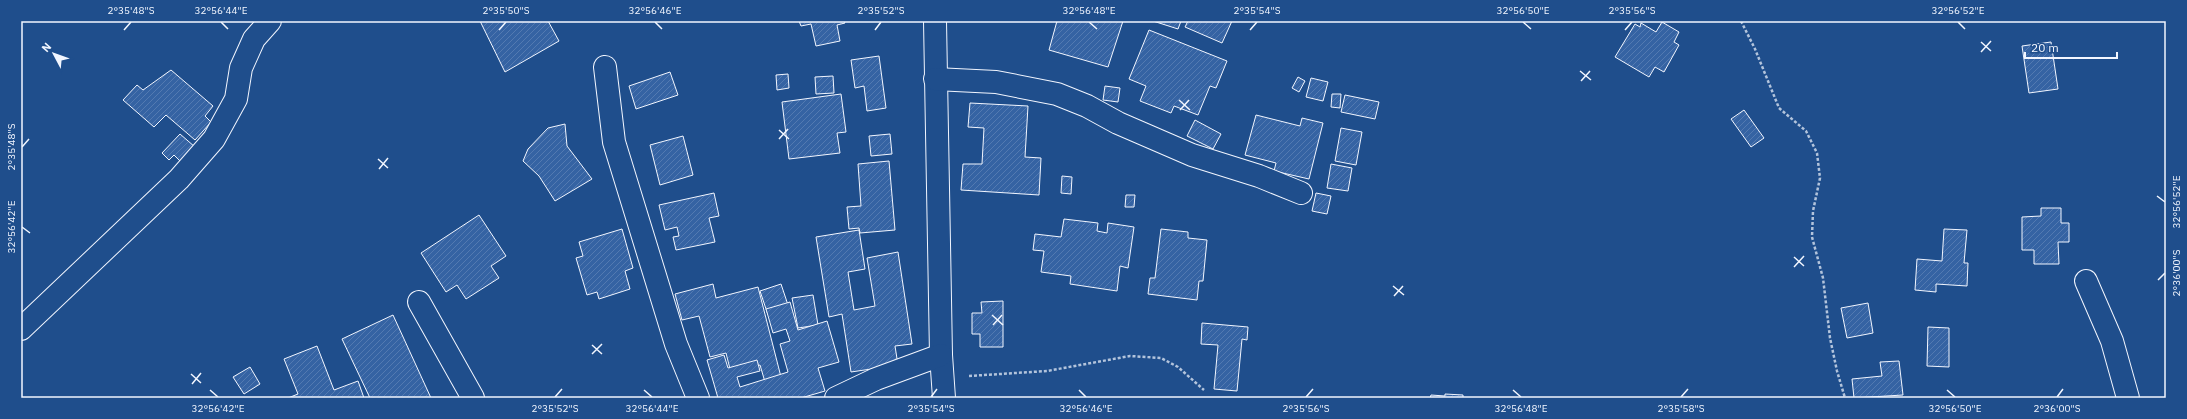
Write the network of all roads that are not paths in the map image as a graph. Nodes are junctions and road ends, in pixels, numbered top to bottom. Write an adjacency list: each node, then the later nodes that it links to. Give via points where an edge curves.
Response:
1 (270, 21): 8 (street, via 254,39 240,68 236,99 214,140 179,179)
2 (935, 21): 4 (street)
3 (605, 67): 12 (street, via 614,142 676,344)
4 (935, 79): 5 (street, via 996,82 1057,94 1192,155 1259,176); 9 (street)
5 (1301, 193)
6 (2086, 281): 14 (street, via 2112,341)
7 (419, 302): 11 (street)
8 (21, 329)
9 (941, 355): 10 (street); 13 (street, via 876,379)
10 (944, 388)
11 (473, 398)
12 (698, 398)
13 (836, 398)
14 (2128, 398)

